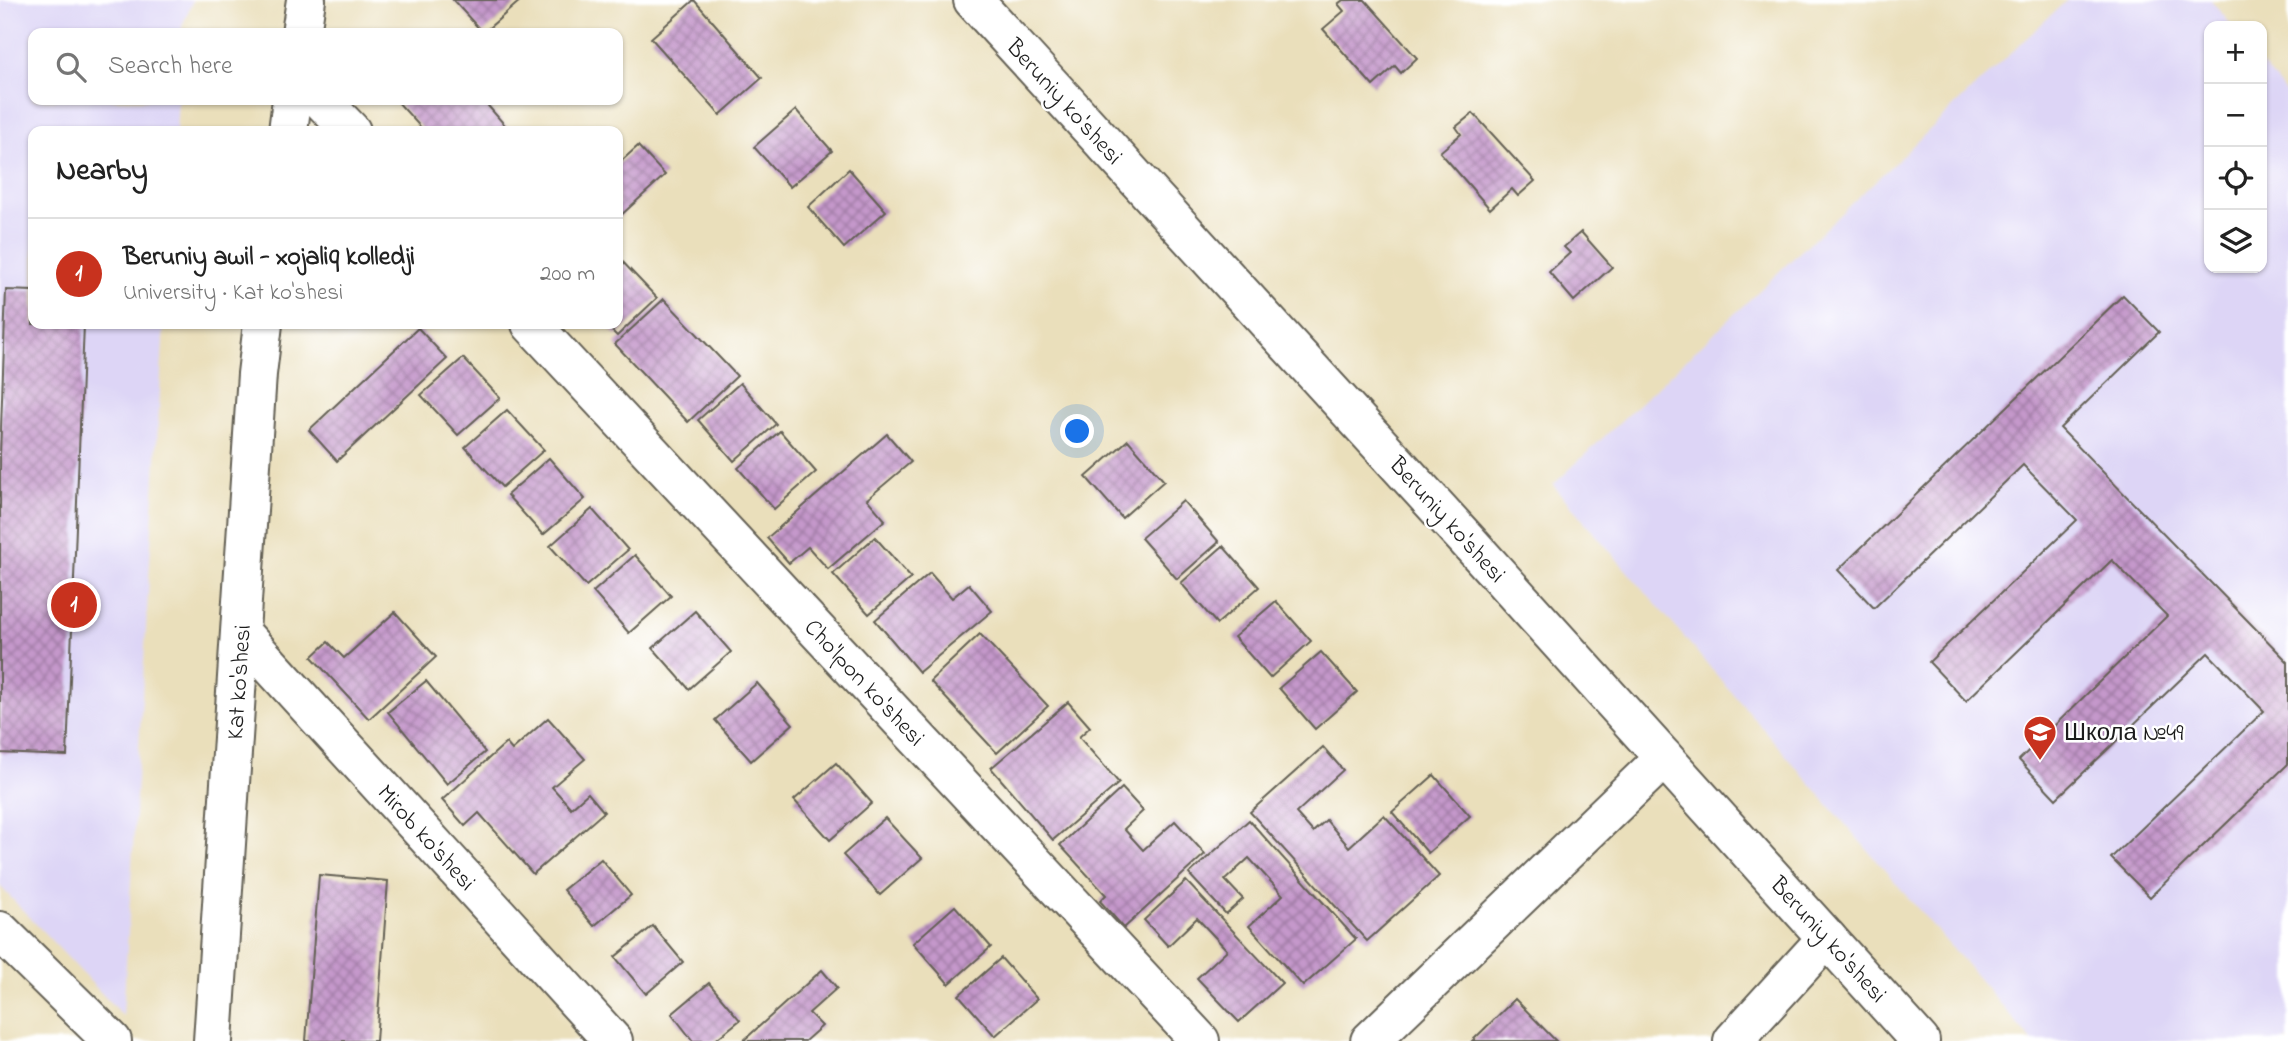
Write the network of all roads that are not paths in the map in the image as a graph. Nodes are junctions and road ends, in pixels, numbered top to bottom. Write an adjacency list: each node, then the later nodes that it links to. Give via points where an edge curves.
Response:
1 (306, 0): 3 (street)
2 (972, 0): 11 (street, Beruniy ko'shesi)
3 (302, 28)
4 (291, 105): 6 (street)
5 (326, 105): 7 (street)
6 (289, 126)
7 (346, 126)
8 (263, 329): 10 (street, Kat ko'shesi)
9 (535, 329): 17 (street, Cho'lpon ko'shesi)
10 (241, 633): 15 (street, Kat ko'shesi); 16 (street, Mirob ko'shesi)
11 (1664, 758): 13 (street, Beruniy ko'shesi); 18 (street)
12 (0, 931): 14 (street)
13 (1827, 938): 19 (street); 20 (street, Beruniy ko'shesi)
14 (112, 1041)
15 (213, 1041)
16 (613, 1041)
17 (1200, 1041)
18 (1370, 1041)
19 (1733, 1041)
20 (1920, 1041)

